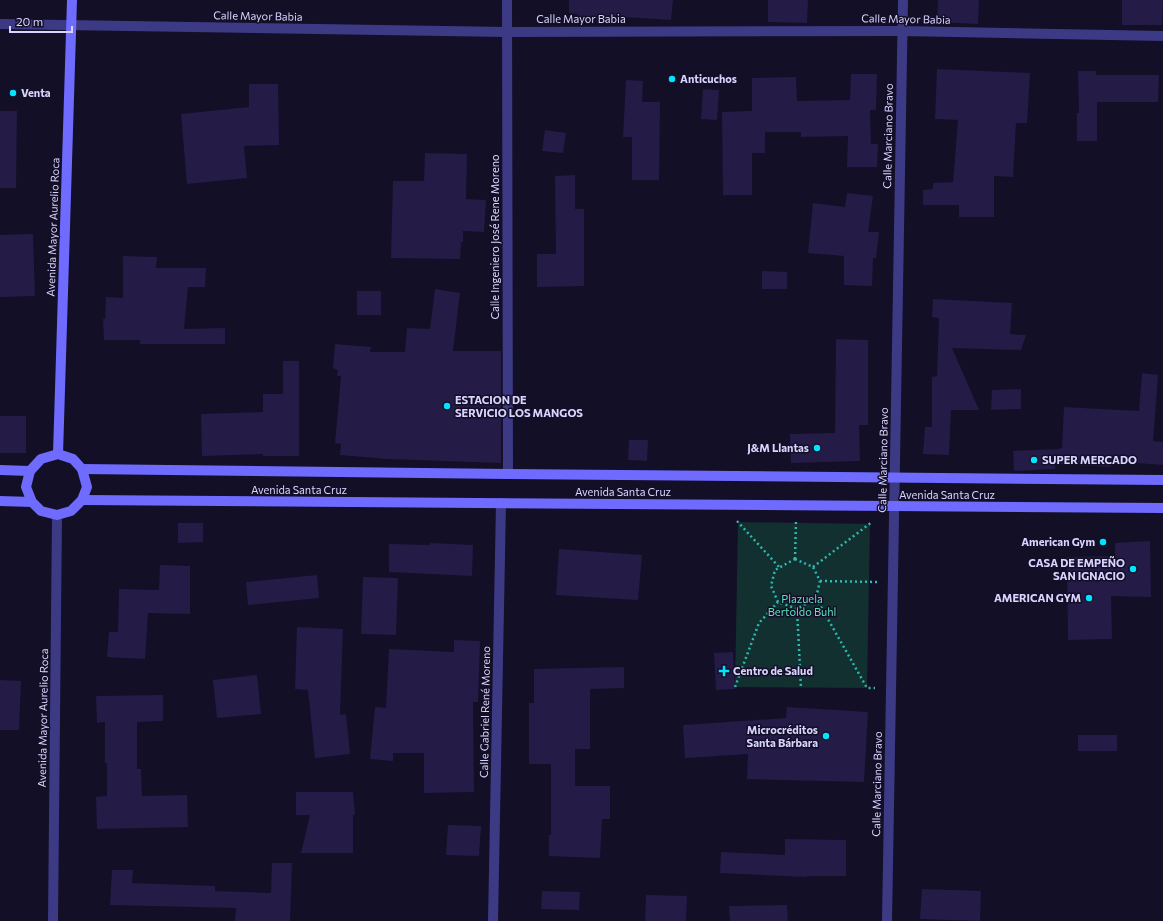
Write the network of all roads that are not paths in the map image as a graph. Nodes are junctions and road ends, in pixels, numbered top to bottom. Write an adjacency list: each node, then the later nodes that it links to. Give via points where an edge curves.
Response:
1 (72, 0): 5 (main road, Avenida Mayor Aurelio Roca)
2 (507, 0): 7 (street, Calle Ingeniero José Rene Moreno)
3 (903, 0): 6 (street, Calle Marciano Bravo)
4 (0, 24): 5 (street, Calle Mayor Babia)
5 (72, 26): 7 (street, Calle Mayor Babia); 9 (main road, Avenida Mayor Aurelio Roca)
6 (902, 31): 7 (street, Calle Mayor Babia); 8 (street, Calle Mayor Babia); 14 (street, Calle Marciano Bravo)
7 (507, 32): 13 (street, Calle Ingeniero José Rene Moreno)
8 (1163, 36)
9 (58, 454): 10 (main road, via 73,459); 12 (main road, via 40,459)
10 (82, 469): 13 (main road, Avenida Santa Cruz); 16 (main road, via 87,487)
11 (0, 470): 12 (main road)
12 (30, 471): 18 (main road, via 26,487)
13 (508, 474): 14 (main road, Avenida Santa Cruz)
14 (894, 478): 15 (main road, Avenida Santa Cruz); 20 (street, Calle Marciano Bravo)
15 (1163, 480)
16 (82, 500): 19 (main road, Avenida Santa Cruz); 22 (main road, via 71,511)
17 (0, 501): 18 (main road)
18 (32, 502): 22 (main road, via 42,511)
19 (501, 503): 20 (main road, Avenida Santa Cruz); 24 (street, Calle Gabriel René Moreno)
20 (894, 506): 21 (main road, Avenida Santa Cruz); 25 (street, Calle Marciano Bravo)
21 (1163, 508)
22 (57, 515): 23 (street, Avenida Mayor Aurelio Roca)
23 (53, 921)
24 (493, 921)
25 (887, 921)

